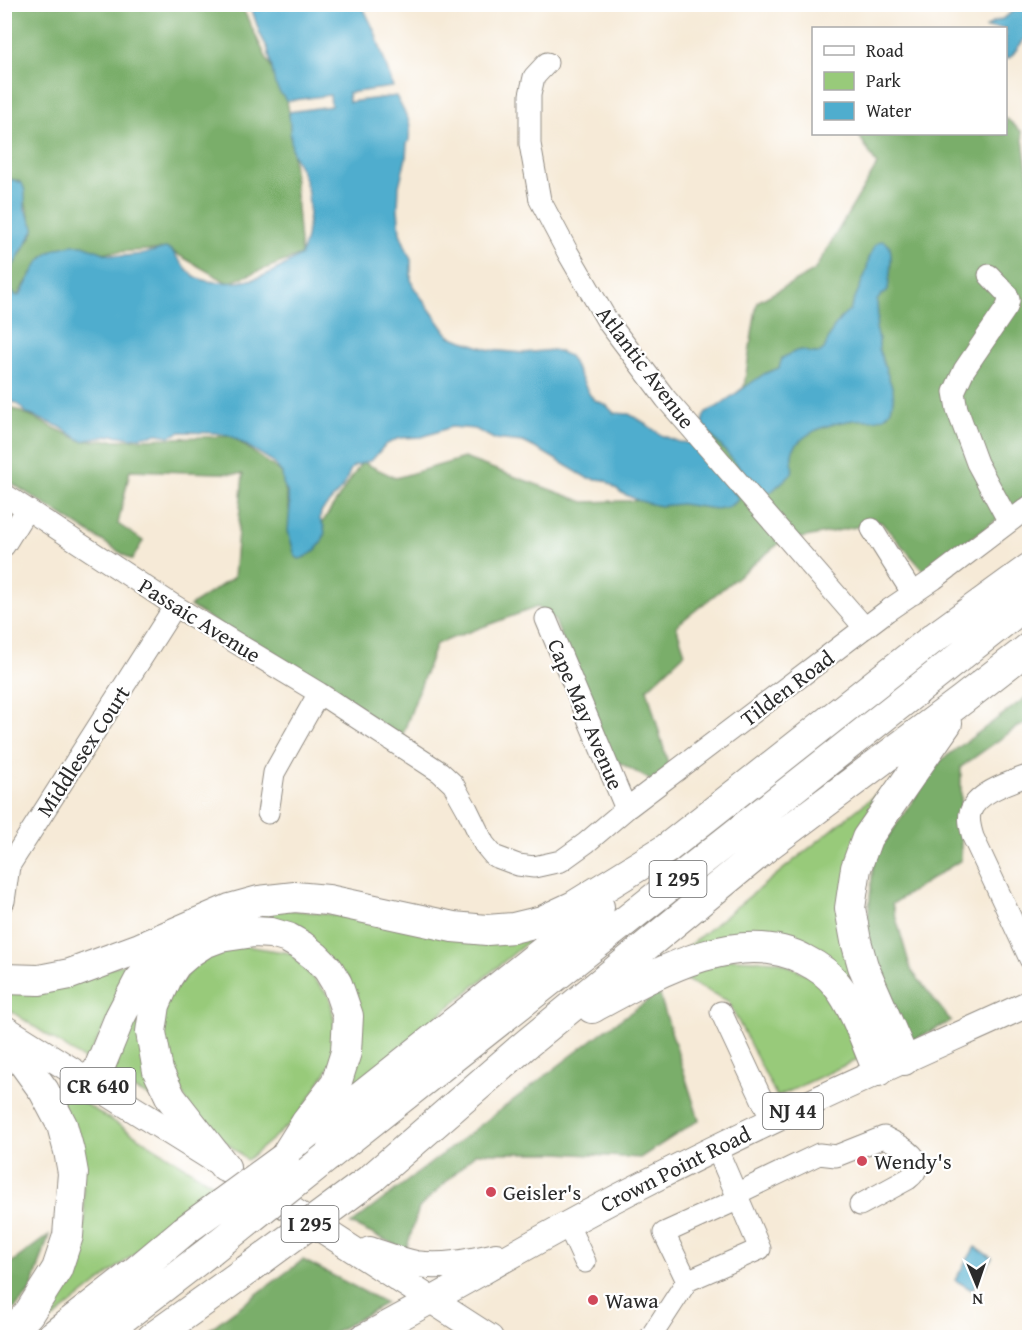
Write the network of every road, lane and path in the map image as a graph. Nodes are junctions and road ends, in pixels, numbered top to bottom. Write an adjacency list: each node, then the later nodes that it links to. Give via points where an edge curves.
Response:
1 (547, 63): 14 (street, Atlantic Avenue, via 534,77 530,95 530,144 540,200 568,253 608,322 666,399)
2 (989, 275): 6 (street, via 1010,300 954,392 977,464)
3 (4, 494): 5 (street, Passaic Avenue)
4 (1029, 506): 6 (street, Tilden Road)
5 (27, 509): 8 (street); 12 (street, Passaic Avenue)
6 (1009, 522): 10 (street, Tilden Road)
7 (872, 529): 10 (street)
8 (4, 546)
9 (1029, 568): 21 (highway, via 931,640)
10 (913, 594): 14 (street, Tilden Road)
11 (1029, 601): 50 (highway, I 295, bridge)
12 (175, 606): 16 (street, Passaic Avenue); 23 (street, Middlesex Court, via 9,866)
13 (546, 618): 19 (street, Cape May Avenue)
14 (865, 628): 19 (street, Tilden Road)
15 (1029, 647): 17 (highway, I 295)
16 (319, 693): 20 (street, via 274,773); 22 (street, Passaic Avenue, via 453,784 494,856 518,865)
17 (962, 700): 31 (highway, I 295, via 770,844); 32 (highway, via 867,838 856,867 850,908)
18 (1029, 775): 25 (street, via 987,793 970,813 974,837)
19 (626, 809): 22 (street, Tilden Road, via 561,861)
20 (268, 813)
21 (655, 858): 24 (highway, via 574,906 542,921 513,928 453,927 328,900 295,897 230,909); 37 (highway, via 590,915)
22 (543, 866)
23 (4, 901)
24 (188, 927): 26 (highway, via 70,975 39,980); 33 (highway, via 139,981)
25 (1029, 959)
26 (4, 979)
27 (1029, 1003): 32 (main road, Crown Point Road / NJ 44)
28 (721, 1012): 34 (street)
29 (4, 1028): 33 (main road, CR 640)
30 (4, 1043): 48 (highway, via 44,1091 62,1125 73,1173 68,1236 57,1269 29,1313)
31 (524, 1046): 32 (highway, via 672,968 716,952 748,947 796,955 818,967 837,985); 51 (highway, I 295, bridge, via 372,1178)
32 (891, 1066): 34 (main road, Crown Point Road / NJ 44)
33 (93, 1083): 38 (main road, CR 640)
34 (772, 1121): 36 (main road, Crown Point Road / NJ 44)
35 (877, 1128): 39 (street, via 893,1129 906,1136 920,1147 927,1162 924,1179)
36 (716, 1147): 40 (street); 42 (main road, Crown Point Road / NJ 44)
37 (284, 1158): 38 (highway, via 336,1084 346,1052 348,1016 337,984 316,957 288,938 271,933 243,933 204,943 176,964 155,1005 151,1032 158,1071 171,1098); 49 (highway, bridge, via 184,1231)
38 (225, 1167): 43 (main road, CR 640)
39 (900, 1190)
40 (738, 1196): 41 (street, via 819,1154 836,1156 884,1137 913,1154 915,1174); 46 (street, via 664,1233); 46 (street, via 760,1249)
41 (860, 1205)
42 (568, 1225): 44 (main road, Crown Point Road / NJ 44); 45 (street)
43 (340, 1240): 44 (main road, via 390,1257 438,1265 466,1263); 47 (main road, CR 640)
44 (525, 1248): 47 (main road, Crown Point Road / NJ 44)
45 (583, 1266)
46 (687, 1281): 54 (street)
47 (432, 1301): 52 (main road, Crown Point Road / NJ 44); 53 (main road, CR 640)
48 (6, 1338)
49 (50, 1338)
50 (97, 1338)
51 (152, 1338)
52 (362, 1338)
53 (490, 1338)
54 (650, 1338)

